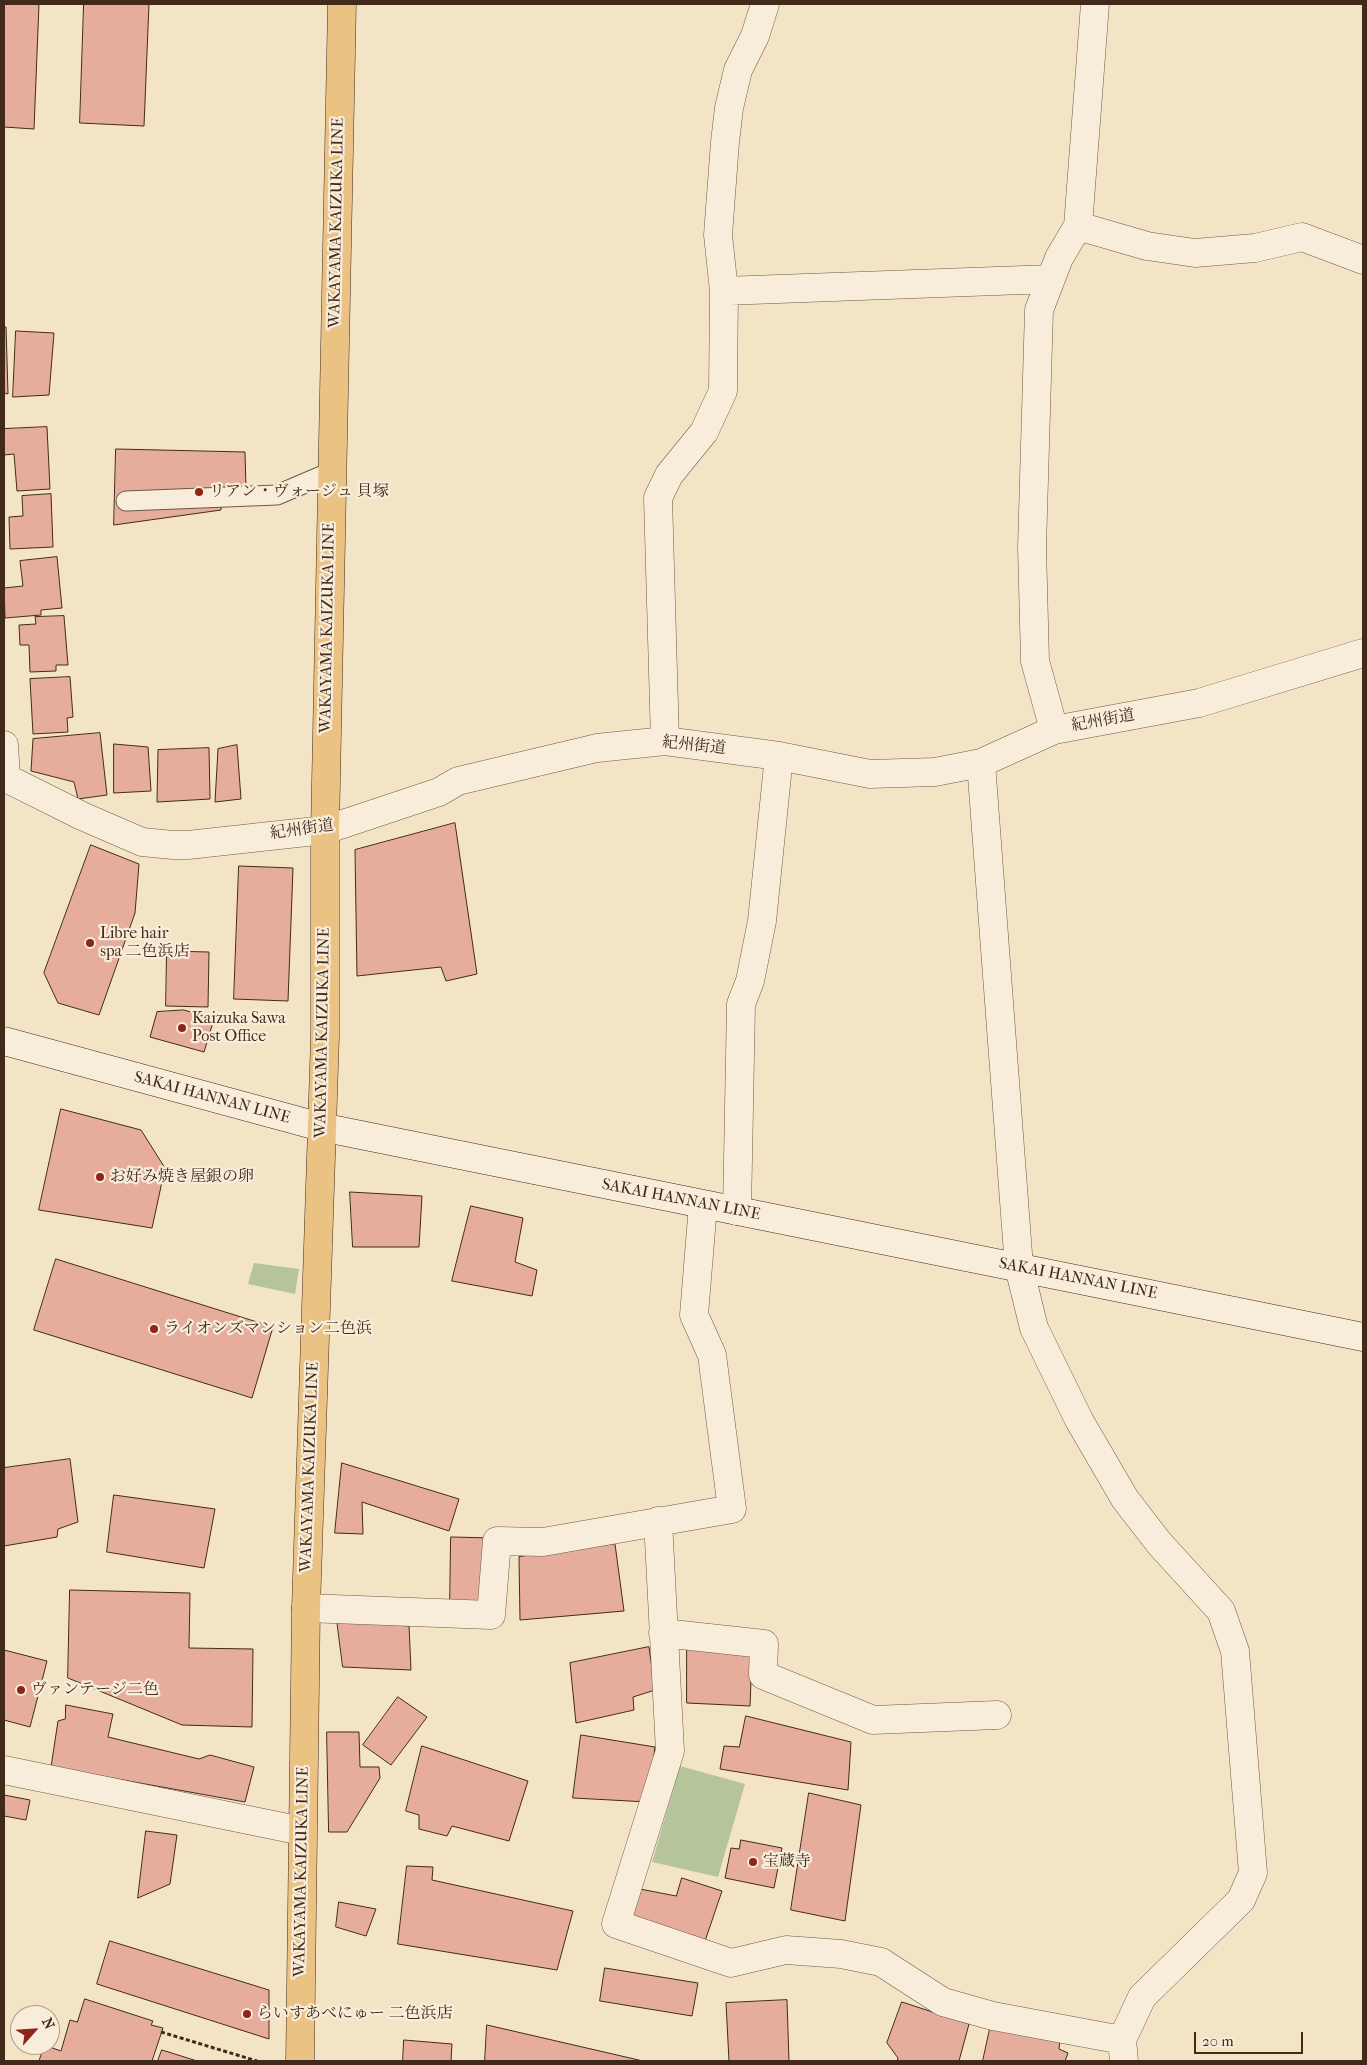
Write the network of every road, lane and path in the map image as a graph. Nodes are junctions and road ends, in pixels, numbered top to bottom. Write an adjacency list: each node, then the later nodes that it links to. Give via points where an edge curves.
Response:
1 (342, 4): 8 (main road, WAKAYAMA KAIZUKA LINE)
2 (765, 4): 7 (street, via 755,36 738,70 729,108 718,236)
3 (1095, 4): 4 (street)
4 (1078, 226): 5 (street, via 1147,246 1196,253 1255,248 1302,237); 6 (street)
5 (1363, 260)
6 (1051, 279): 7 (street); 11 (street, via 1040,310 1032,547 1034,661)
7 (724, 291): 12 (street, via 722,391 704,432 669,475 658,498)
8 (331, 472): 9 (lane, via 277,495); 17 (main road, WAKAYAMA KAIZUKA LINE)
9 (126, 501)
10 (1363, 653): 11 (street, 紀州街道, via 1199,704)
11 (1054, 730): 15 (street, 紀州街道)
12 (665, 740): 14 (street, 紀州街道); 17 (street, 紀州街道, via 597,748 458,782 439,792)
13 (4, 745): 16 (street)
14 (779, 756): 15 (street, 紀州街道, via 870,774 935,772); 21 (street, via 762,921 750,981 741,1004)
15 (980, 763): 22 (street)
16 (5, 777): 17 (street, 紀州街道, via 142,842 188,844)
17 (324, 830): 19 (main road, WAKAYAMA KAIZUKA LINE, via 325,1037)
18 (4, 1041): 19 (street, SAKAI HANNAN LINE)
19 (321, 1127): 20 (street, SAKAI HANNAN LINE); 25 (main road, WAKAYAMA KAIZUKA LINE)
20 (703, 1205): 21 (street, SAKAI HANNAN LINE); 24 (street, via 694,1315 712,1355 732,1509)
21 (737, 1211): 22 (street, SAKAI HANNAN LINE)
22 (1019, 1267): 23 (street, SAKAI HANNAN LINE); 31 (street, via 1034,1328 1084,1428 1125,1499 1159,1543 1221,1611 1235,1651 1253,1872 1241,1900 1142,1997)
23 (1363, 1337)
24 (658, 1521): 25 (street, via 543,1542 497,1541 491,1614); 26 (street)
25 (306, 1608): 29 (main road, WAKAYAMA KAIZUKA LINE)
26 (663, 1633): 27 (street, via 764,1644 763,1675 873,1720); 31 (street, via 670,1751 616,1924 731,1963 786,1950 841,1954 881,1962 943,2002)
27 (997, 1715)
28 (4, 1770): 29 (street)
29 (302, 1832): 33 (main road, WAKAYAMA KAIZUKA LINE)
30 (161, 2032): 32 (path)
31 (1123, 2051)
32 (257, 2061)
33 (300, 2061)

